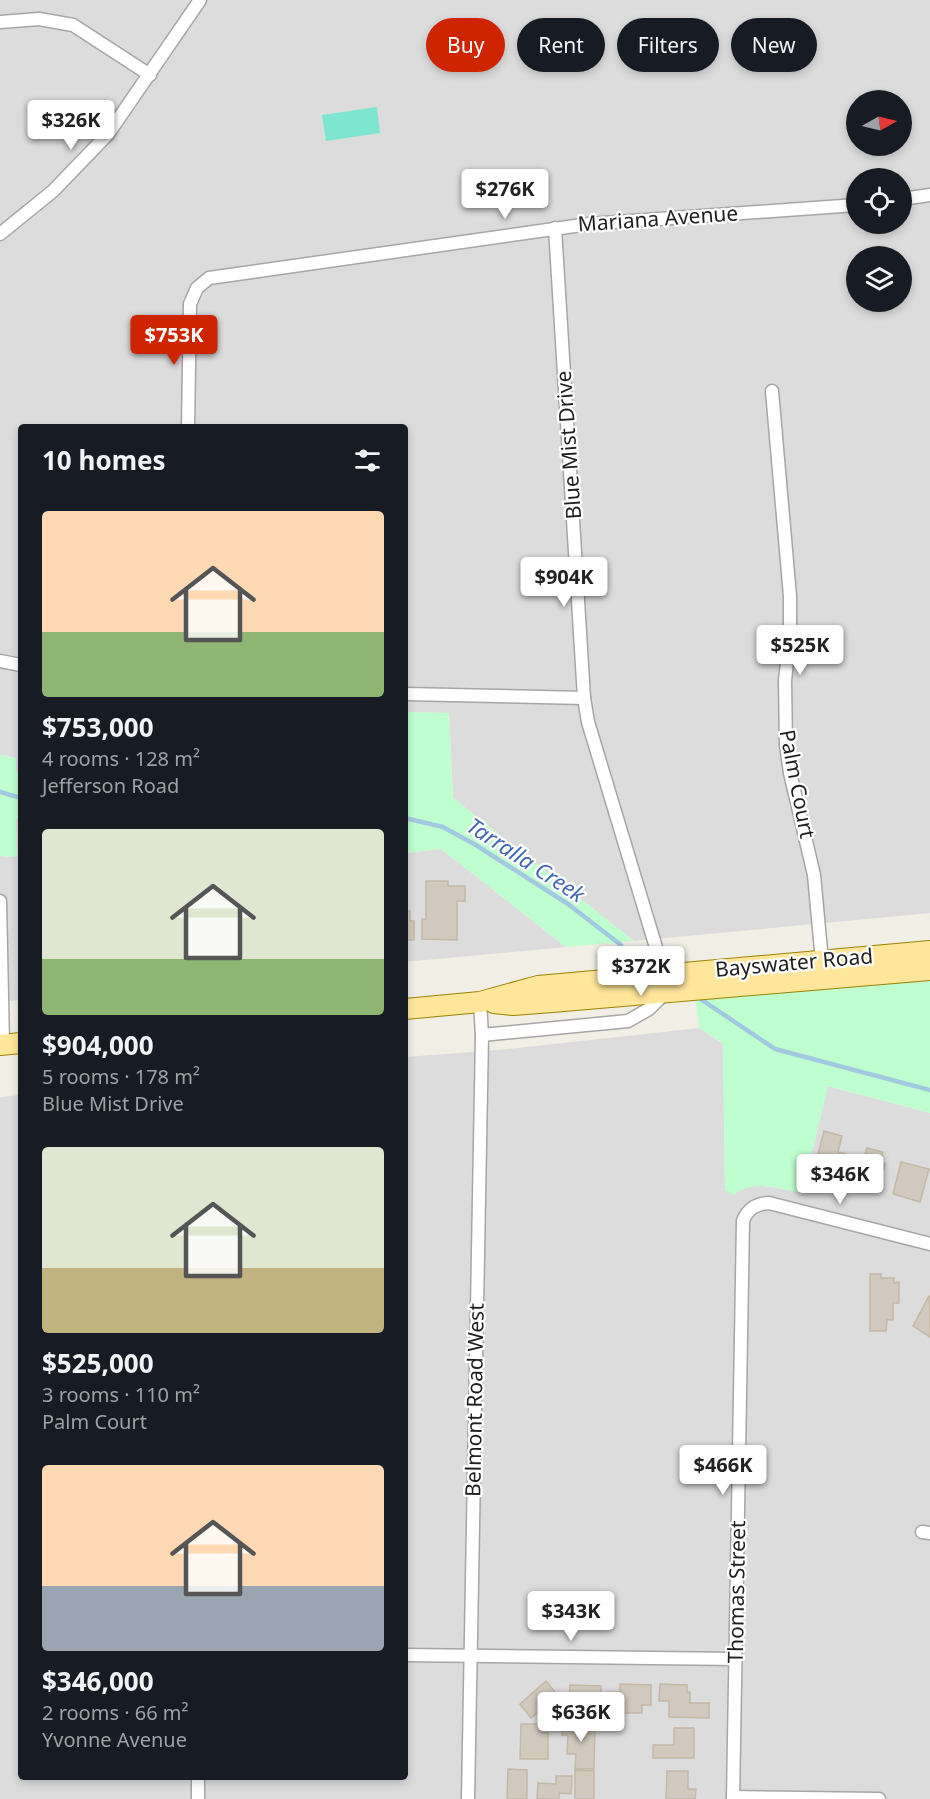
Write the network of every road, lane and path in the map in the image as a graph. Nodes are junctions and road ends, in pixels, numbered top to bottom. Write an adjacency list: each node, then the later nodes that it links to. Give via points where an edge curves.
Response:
1 (200, 0): 3 (street)
2 (0, 22): 3 (street, via 39,19 73,25)
3 (150, 75): 8 (street, via 108,134 53,191)
4 (930, 195): 5 (street)
5 (912, 198)
6 (846, 206): 7 (street, Mariana Avenue)
7 (555, 228): 10 (street, Mariana Avenue, via 218,276 203,282 190,304); 14 (street, Blue Mist Drive)
8 (0, 234)
9 (772, 391): 17 (street, Palm Court, via 790,596 786,746 814,875)
10 (188, 424)
11 (0, 661): 12 (street)
12 (18, 664)
13 (408, 693): 14 (street)
14 (584, 698): 19 (street, Blue Mist Drive)
15 (0, 902): 23 (street)
16 (930, 951): 17 (main road, Bayswater Road)
17 (822, 961): 19 (main road, Bayswater Road)
18 (930, 970): 19 (main road, Bayswater Road)
19 (665, 983): 20 (main road, Bayswater Road, via 538,986); 22 (street, via 649,1009 628,1022)
20 (480, 1002): 21 (main road, Bayswater Road); 22 (street, Belmont Road West)
21 (408, 1009)
22 (482, 1035): 26 (street, Belmont Road West)
23 (8, 1044)
24 (930, 1244): 27 (street, Thomas Street, via 770,1203 751,1208 745,1214)
25 (408, 1655): 26 (street)
26 (471, 1656): 27 (street); 31 (street, Belmont Road West)
27 (736, 1659): 29 (street, Thomas Street)
28 (198, 1780): 30 (street)
29 (733, 1798): 32 (street)
30 (198, 1799)
31 (468, 1799)
32 (879, 1799)

